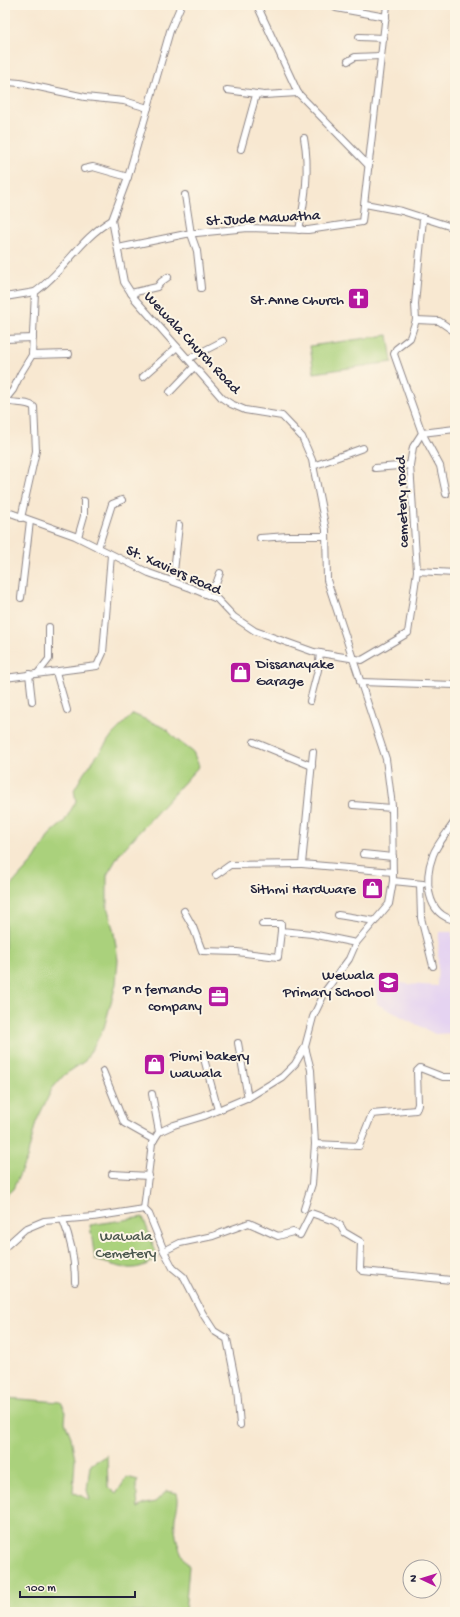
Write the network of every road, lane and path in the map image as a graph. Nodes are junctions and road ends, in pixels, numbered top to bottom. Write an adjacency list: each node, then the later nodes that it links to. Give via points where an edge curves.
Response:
1 (181, 5): 15 (street, via 170,31)
2 (257, 5): 12 (street)
3 (387, 5): 5 (street)
4 (336, 8): 5 (street)
5 (386, 17): 7 (street)
6 (359, 37): 7 (street)
7 (384, 38): 8 (street)
8 (382, 56): 9 (street, via 355,57); 19 (street)
9 (348, 61)
10 (5, 87): 15 (street, via 8,82 20,83 86,97 124,101)
11 (227, 90): 14 (street)
12 (298, 93): 14 (street); 19 (street)
13 (5, 94): 16 (street)
14 (256, 95): 18 (street)
15 (148, 108): 21 (street)
16 (5, 113)
17 (304, 138): 27 (street, via 307,155 306,194)
18 (241, 149)
19 (369, 166): 23 (street)
20 (84, 169): 21 (street, via 93,167)
21 (128, 176): 25 (street)
22 (185, 195): 28 (street)
23 (365, 204): 24 (street); 27 (street, St.Jude Mawatha, via 362,222)
24 (423, 219): 26 (street); 35 (street, via 415,304)
25 (112, 220): 29 (street, Wewala Church Road); 32 (street, via 88,238 51,281)
26 (455, 228)
27 (299, 230): 28 (street, St.Jude Mawatha, via 248,228)
28 (190, 234): 29 (street, St.Jude Mawatha); 31 (street, via 197,252)
29 (118, 248): 33 (street, Wewala Church Road, via 124,282)
30 (168, 277): 33 (street, via 157,287)
31 (201, 288)
32 (35, 292): 34 (street); 37 (street)
33 (131, 293): 40 (street, Wewala Church Road)
34 (5, 297)
35 (416, 320): 36 (street, via 439,320); 49 (street, via 410,338 396,349 394,354)
36 (455, 332)
37 (33, 338): 38 (street); 42 (street)
38 (5, 339)
39 (223, 341): 43 (street)
40 (176, 346): 43 (street, Wewala Church Road); 45 (street)
41 (69, 354): 42 (street)
42 (32, 355): 47 (street)
43 (188, 359): 44 (street, Wewala Church Road)
44 (194, 367): 46 (street); 52 (street, Wewala Church Road, via 222,398 231,404 245,410 282,416 302,437)
45 (143, 376)
46 (170, 392)
47 (5, 400): 58 (street, via 17,404 28,403 34,407 36,451)
48 (455, 429): 49 (street)
49 (422, 433): 51 (street, cemetery road, via 413,447); 54 (street, via 440,466)
50 (363, 448): 52 (street)
51 (410, 465): 53 (street); 66 (street, cemetery road)
52 (313, 466): 61 (street, Wewala Church Road)
53 (375, 468)
54 (446, 494)
55 (84, 500): 62 (street, via 84,516)
56 (122, 500): 64 (street, via 112,504)
57 (5, 511): 58 (street, St. Xaviers Road)
58 (21, 518): 59 (street, St. Xaviers Road)
59 (30, 521): 62 (street, St. Xaviers Road); 71 (street)
60 (179, 525): 69 (street)
61 (326, 536): 63 (street); 74 (street, Wewala Church Road, via 327,580)
62 (78, 537): 64 (street, St. Xaviers Road)
63 (260, 538)
64 (98, 548): 65 (street, St. Xaviers Road)
65 (111, 555): 69 (street, St. Xaviers Road); 75 (street, via 103,653 96,666)
66 (417, 571): 67 (street); 74 (street, cemetery road, via 408,634 362,660)
67 (455, 572)
68 (220, 573): 70 (street, via 216,584)
69 (173, 581): 70 (street, St. Xaviers Road)
70 (203, 593): 73 (street, St. Xaviers Road, via 217,599 234,617 255,631 281,642)
71 (21, 598)
72 (50, 627): 76 (street, via 49,660)
73 (320, 653): 74 (street, St. Xaviers Road); 82 (street)
74 (352, 657): 79 (street, Wewala Church Road)
75 (56, 672): 76 (street); 83 (street)
76 (38, 673): 77 (street)
77 (29, 674): 78 (street); 81 (street)
78 (5, 678)
79 (360, 682): 80 (street); 88 (street, Wewala Church Road, via 386,759)
80 (455, 686)
81 (32, 701)
82 (310, 701)
83 (67, 710)
84 (254, 742): 86 (street)
85 (313, 752): 86 (street)
86 (312, 766): 92 (street)
87 (354, 805): 88 (street)
88 (392, 808): 91 (street, Wewala Church Road)
89 (455, 821): 97 (street, via 433,855)
90 (363, 854): 91 (street)
91 (393, 857): 93 (street, Wewala Church Road)
92 (302, 864): 93 (street); 94 (street, via 230,865)
93 (393, 872): 95 (street, Wewala Church Road)
94 (216, 874)
95 (393, 881): 96 (street); 101 (street, Wewala Church Road, via 389,904)
96 (420, 884): 97 (street); 105 (street, via 421,918)
97 (428, 884): 100 (street, via 431,901 438,913)
98 (184, 911): 103 (street, via 202,951 278,957)
99 (338, 916): 101 (street)
100 (455, 920)
101 (375, 921): 104 (street, Wewala Church Road)
102 (262, 924): 103 (street, via 281,924)
103 (281, 931): 104 (street)
104 (356, 943): 107 (street, Wewala Church Road, via 349,959 326,990 313,1017)
105 (433, 966)
106 (238, 1043): 112 (street)
107 (305, 1047): 112 (street, via 295,1064 282,1077); 116 (street, via 311,1070)
108 (203, 1055): 113 (street)
109 (103, 1071): 115 (street, via 124,1123)
110 (455, 1077): 116 (street, via 443,1077 420,1068 417,1071 416,1110 372,1114 359,1146)
111 (152, 1094): 114 (street)
112 (248, 1098): 113 (street)
113 (218, 1110): 114 (street)
114 (159, 1132): 115 (street)
115 (154, 1140): 118 (street)
116 (314, 1144): 120 (street, via 312,1184)
117 (112, 1174): 118 (street)
118 (149, 1176): 119 (street)
119 (144, 1209): 121 (street, via 93,1218); 123 (street, via 149,1214)
120 (304, 1209)
121 (63, 1220): 122 (street, via 44,1221 25,1229); 124 (street, via 71,1242)
122 (5, 1246)
123 (164, 1251): 125 (street, via 180,1243 213,1236 249,1223 278,1236 293,1232 300,1235 311,1213 334,1221 344,1232 361,1242 360,1269 363,1271); 126 (street, via 173,1268 184,1277 214,1331 227,1339)
124 (75, 1282)
125 (455, 1282)
126 (240, 1425)

